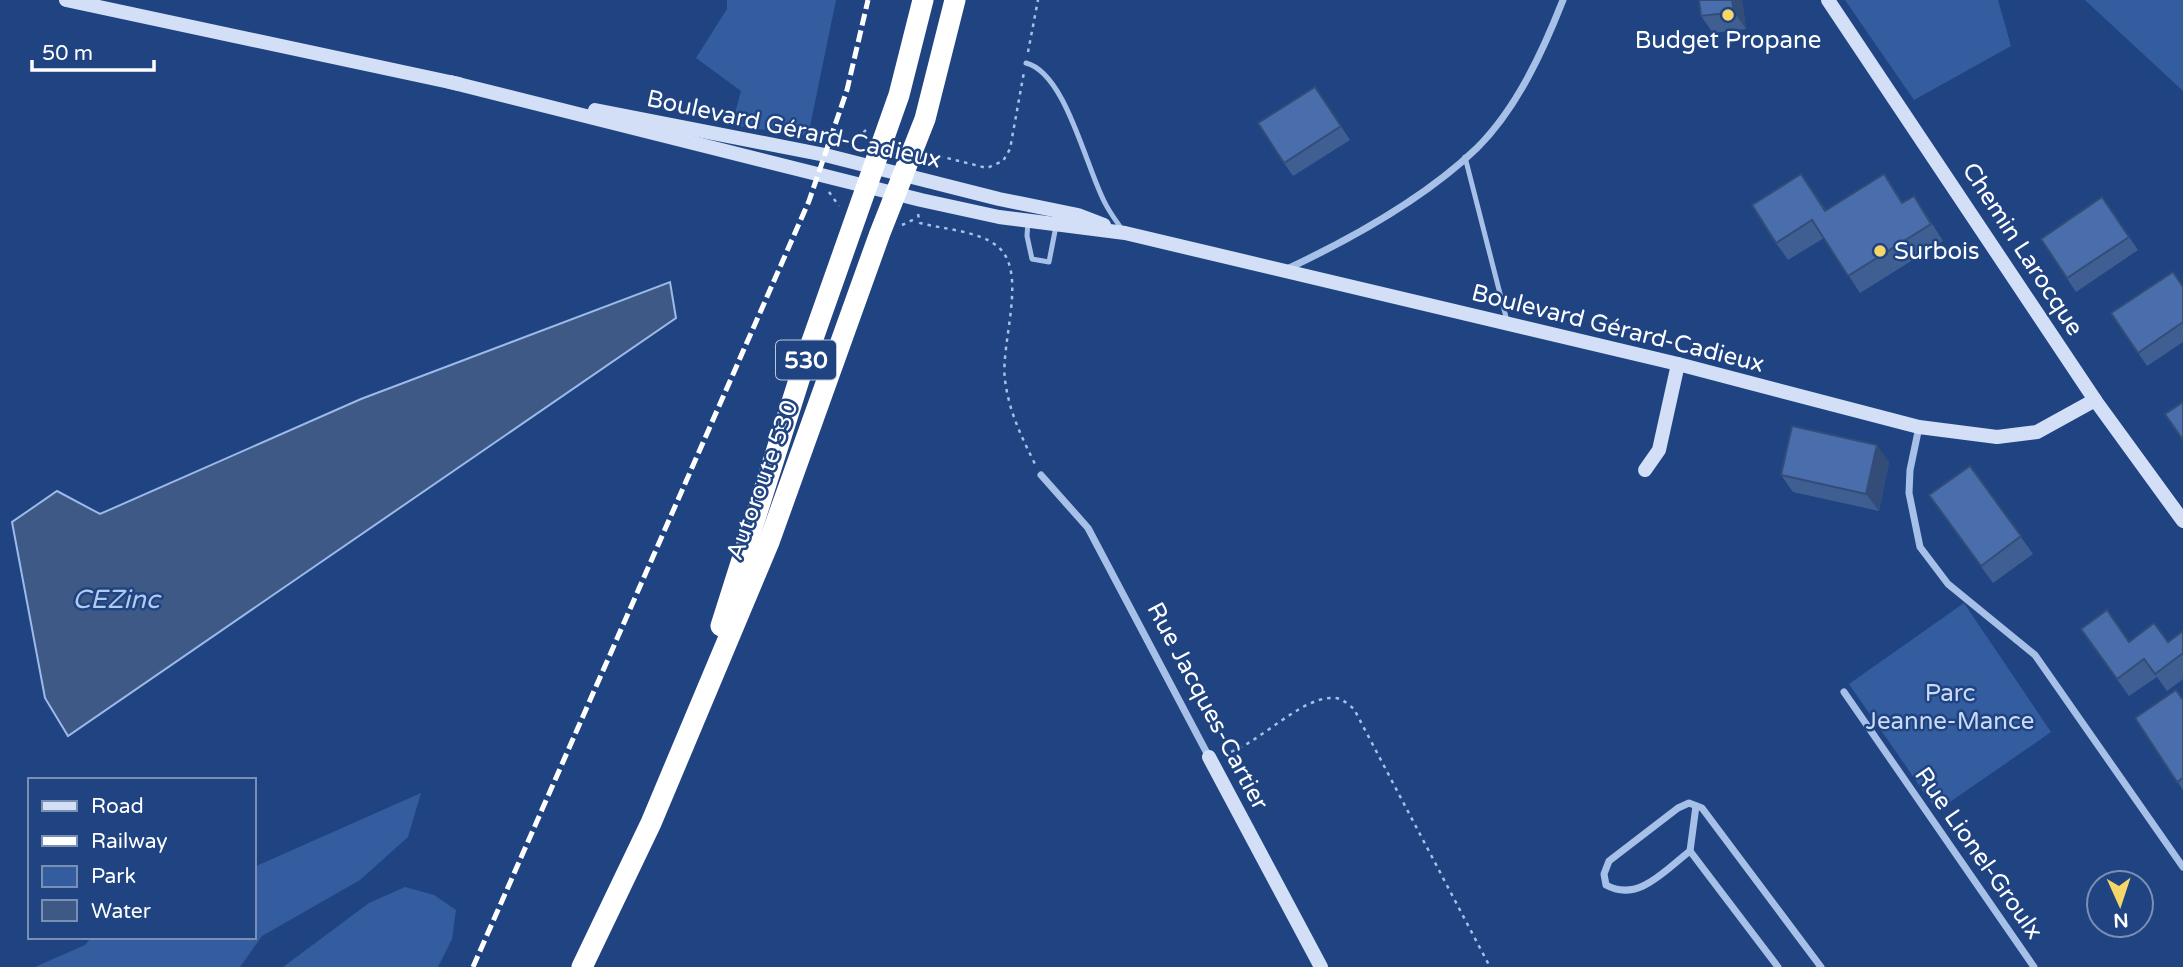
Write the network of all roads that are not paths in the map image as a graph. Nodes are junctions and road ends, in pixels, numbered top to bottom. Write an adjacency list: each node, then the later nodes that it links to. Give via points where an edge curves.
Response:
1 (66, 0): 8 (main road, Boulevard Gérard-Cadieux, via 450,82 750,139)
2 (923, 0): 8 (highway, Autoroute 530 / 530, via 905,78)
3 (955, 0): 9 (highway, Autoroute 530 / 530, via 936,82)
4 (1563, 0): 7 (street, via 1542,54 1502,116)
5 (1828, 0): 16 (main road, Chemin Larocque)
6 (1026, 63): 12 (lane, via 1038,67 1054,87 1105,204)
7 (1465, 157): 13 (street, via 1394,213); 14 (lane)
8 (869, 177): 9 (main road, Boulevard Gérard-Cadieux); 9 (main road, Boulevard Gérard-Cadieux); 22 (highway, Autoroute 530 / 530, via 782,430)
9 (900, 185): 10 (main road, Boulevard Gérard-Cadieux); 12 (main road, Boulevard Gérard-Cadieux, via 1078,215); 22 (highway, Autoroute 530 / 530, via 769,542)
10 (1028, 221): 11 (main road, Boulevard Gérard-Cadieux); 11 (lane, via 1032,258 1049,262)
11 (1056, 225): 12 (main road, Boulevard Gérard-Cadieux)
12 (1125, 233): 13 (main road, Boulevard Gérard-Cadieux)
13 (1284, 271): 14 (main road, Boulevard Gérard-Cadieux)
14 (1508, 324): 15 (main road, Boulevard Gérard-Cadieux)
15 (1678, 364): 17 (main road, Boulevard Gérard-Cadieux); 18 (main road, via 1659,450)
16 (2095, 400): 17 (main road, Boulevard Gérard-Cadieux, via 2037,432 1997,437); 20 (main road, Chemin Larocque)
17 (1919, 427): 26 (street, via 1909,494 1920,547 1948,584 2035,655)
18 (1645, 470)
19 (1041, 475): 23 (street, Rue Jacques-Cartier, via 1088,528)
20 (2183, 522)
21 (1844, 692): 31 (street, Rue Lionel-Groulx)
22 (687, 735): 27 (highway, Autoroute 530 / 530, via 620,893)
23 (1209, 757): 28 (main road, Rue Jacques-Cartier)
24 (1696, 806): 25 (street); 25 (street, via 1689,803 1678,808 1609,860 1606,885 1619,892 1640,889); 30 (street, via 1702,808)
25 (1690, 851): 29 (street)
26 (2183, 867)
27 (582, 967)
28 (1321, 967)
29 (1778, 967)
30 (1821, 967)
31 (2034, 967)

